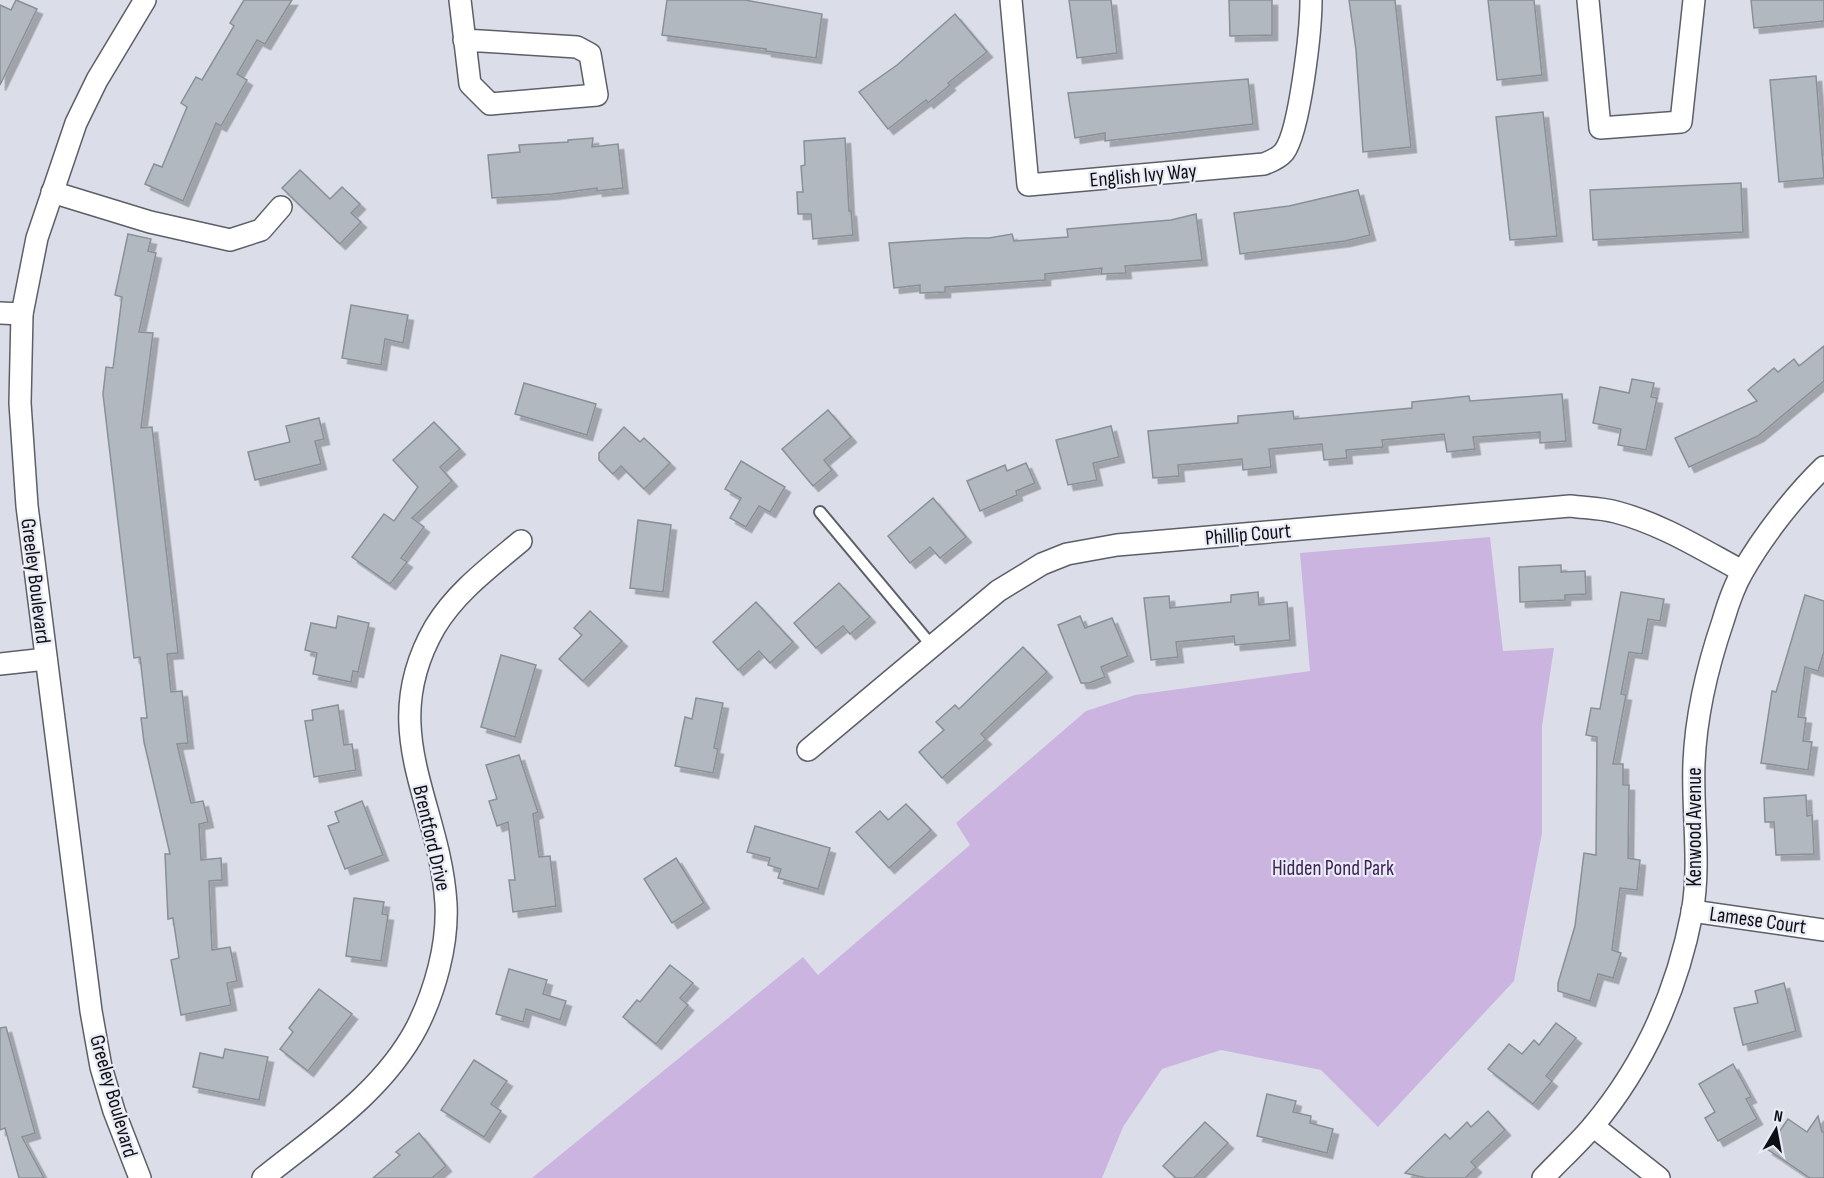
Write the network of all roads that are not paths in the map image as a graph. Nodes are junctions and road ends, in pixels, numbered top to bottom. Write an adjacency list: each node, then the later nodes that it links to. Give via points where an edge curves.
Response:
1 (145, 0): 8 (street, Greeley Boulevard, via 91,91)
2 (460, 0): 7 (street)
3 (1011, 0): 4 (street, English Ivy Way, via 1028,184 1264,164 1277,159 1294,129 1311,28)
4 (1311, 0)
5 (1588, 0): 6 (street, via 1600,128 1681,122)
6 (1694, 0)
7 (464, 40): 7 (street, via 578,47 590,54 597,95 490,104 470,84)
8 (52, 192): 9 (street, via 150,222 230,240 261,230); 11 (street, Greeley Boulevard, via 37,238)
9 (282, 207)
10 (0, 313): 11 (street)
11 (22, 315): 17 (street, Greeley Boulevard, via 22,451)
12 (1824, 467): 15 (street, Kenwood Avenue, via 1788,506)
13 (820, 512): 16 (lane)
14 (521, 541): 24 (street, Brentford Drive, via 470,584 448,609 429,640 414,681 411,745 446,904 443,948 429,998 417,1026 386,1074)
15 (1742, 571): 16 (street, Phillip Court, via 1646,521 1614,511 1570,506 1117,545 1042,564 998,591); 20 (street, Kenwood Avenue, via 1709,663 1698,713)
16 (932, 646): 19 (street, Phillip Court)
17 (46, 660): 18 (street); 23 (street, Greeley Boulevard, via 101,1067)
18 (0, 664)
19 (807, 750)
20 (1692, 912): 21 (street, Lamese Court); 22 (street, Kenwood Avenue, via 1677,975 1654,1032 1624,1085)
21 (1824, 930)
22 (1593, 1126): 25 (street, Kenwood Avenue); 26 (street)
23 (140, 1178)
24 (263, 1178)
25 (1543, 1178)
26 (1659, 1178)

